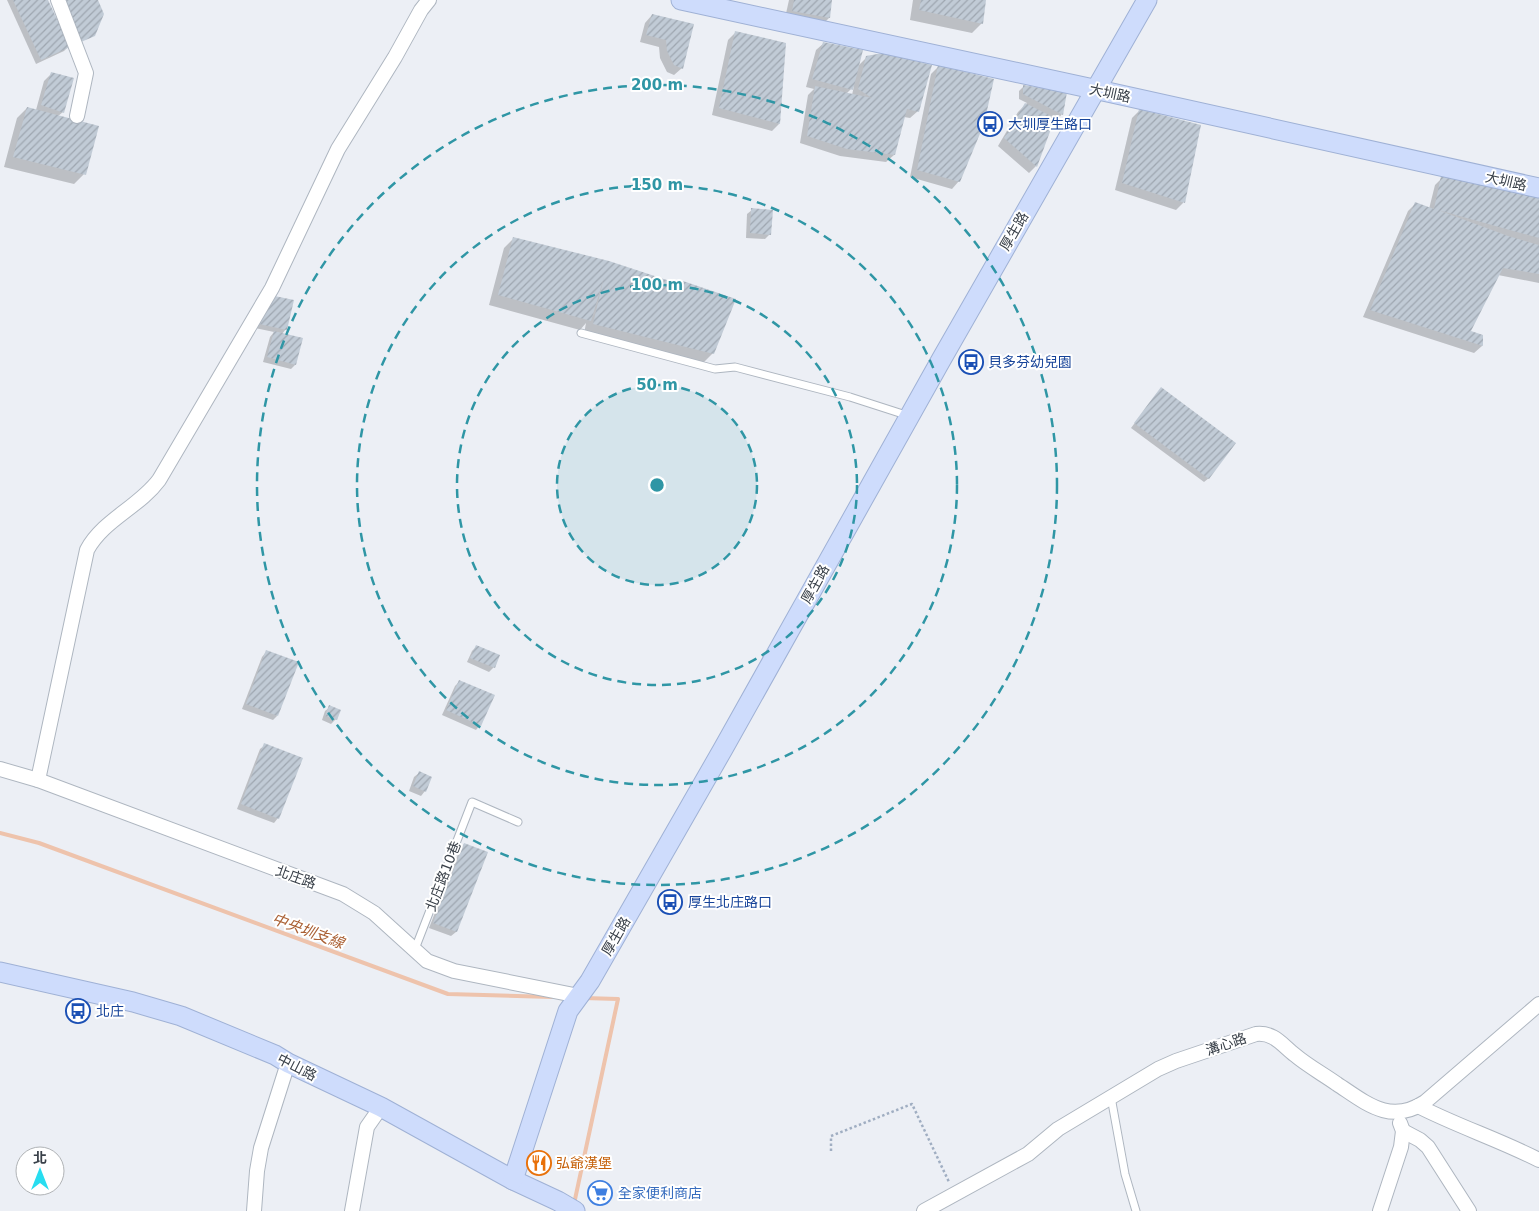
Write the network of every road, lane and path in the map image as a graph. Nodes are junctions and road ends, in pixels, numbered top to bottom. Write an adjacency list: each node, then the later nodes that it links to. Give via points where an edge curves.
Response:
1 (58, 0): 6 (street, via 86,73)
2 (429, 0): 11 (street, via 338,149 272,288 159,480 146,495 100,532 86,550)
3 (681, 0): 5 (street, 大圳路)
4 (1147, 0): 5 (street, 厚生路)
5 (1095, 89): 7 (street, 大圳路); 9 (street, 厚生路)
6 (77, 116)
7 (1539, 188)
8 (581, 333): 9 (lane, via 715,369 735,367)
9 (909, 416): 15 (street, 厚生路, via 724,749)
10 (0, 769): 11 (street, 北庄路)
11 (38, 780): 13 (street, 北庄路, via 343,894 374,913)
12 (518, 822): 13 (lane, 北庄路10巷, via 472,802)
13 (415, 949): 15 (street, 北庄路, via 427,962 454,971)
14 (0, 972): 17 (street, 中山路, via 181,1016)
15 (579, 996): 25 (street, 厚生路, via 568,1011)
16 (1539, 1004): 19 (street)
17 (288, 1063): 20 (street, 中山路); 28 (street, via 261,1148)
18 (1112, 1097): 21 (street, 溝心路, via 1167,1064 1262,1033 1274,1037 1296,1056 1370,1105); 26 (street, 溝心路, via 1058,1129 1028,1154); 31 (lane, via 1125,1174)
19 (1418, 1106): 21 (street); 24 (street)
20 (381, 1107): 25 (street, 中山路); 29 (street, via 367,1127)
21 (1395, 1112): 22 (street)
22 (1403, 1131): 32 (street); 33 (street, via 1420,1140 1434,1154)
23 (831, 1151): 26 (path, via 831,1136 912,1104)
24 (1539, 1160)
25 (514, 1180): 27 (street, 中山路)
26 (955, 1194): 30 (street, 溝心路)
27 (563, 1207)
28 (254, 1211)
29 (352, 1211)
30 (924, 1211)
31 (1136, 1211)
32 (1380, 1211)
33 (1469, 1211)

